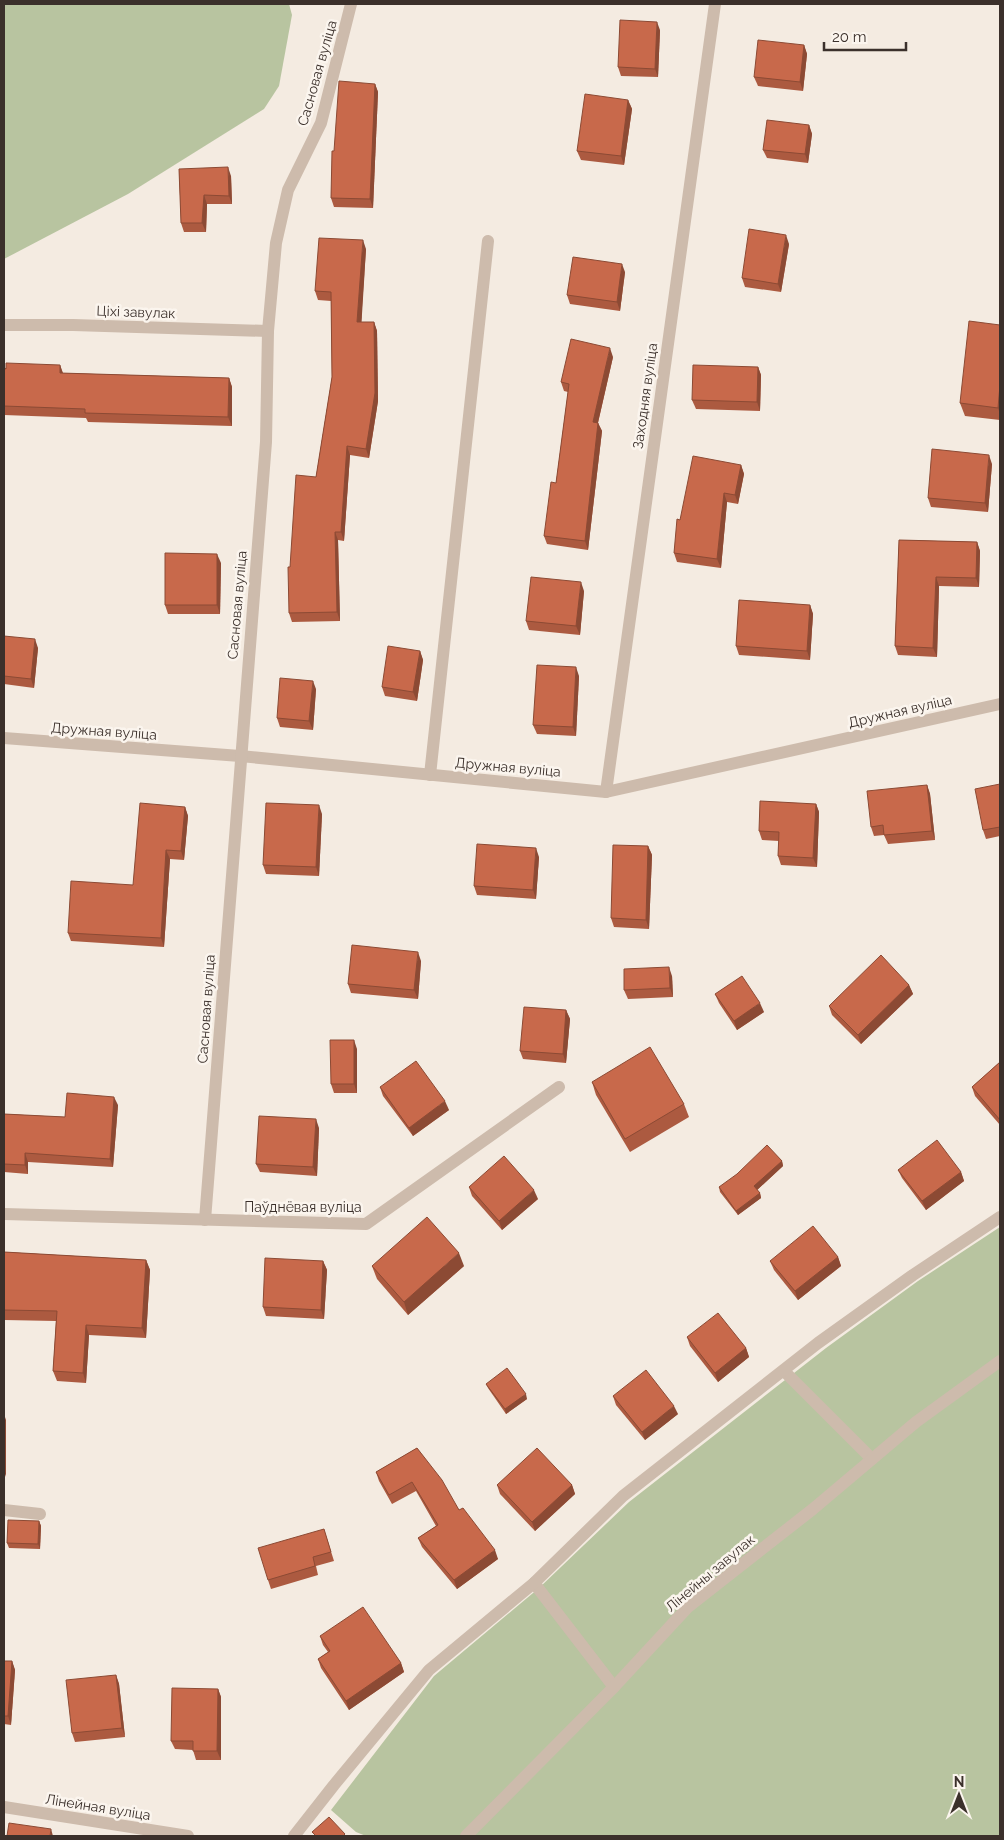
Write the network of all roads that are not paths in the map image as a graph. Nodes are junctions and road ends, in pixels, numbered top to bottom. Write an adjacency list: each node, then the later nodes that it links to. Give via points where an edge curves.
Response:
1 (351, 4): 5 (street, Сасновая вуліца, via 321,123 288,190 276,243)
2 (715, 4): 10 (street, Заходняя вуліца)
3 (488, 242): 9 (street)
4 (4, 325): 5 (street, Ціхі завулак)
5 (268, 331): 8 (street, Сасновая вуліца, via 266,442)
6 (1000, 704): 10 (street, Дружная вуліца)
7 (4, 738): 8 (street, Дружная вуліца)
8 (240, 756): 9 (street, Дружная вуліца); 14 (street, Сасновая вуліца)
9 (430, 775): 10 (street, Дружная вуліца)
10 (606, 792)
11 (559, 1087): 14 (street, Паўднёвая вуліца, via 366,1224)
12 (4, 1214): 14 (street, Паўднёвая вуліца)
13 (1000, 1217): 16 (street, via 913,1275)
14 (205, 1220)
15 (1000, 1361): 17 (street, Лінейны завулак, via 916,1422)
16 (784, 1371): 17 (street); 20 (street, via 623,1496)
17 (872, 1459): 21 (street, Лінейны завулак, via 688,1607)
18 (4, 1510): 19 (street)
19 (40, 1514)
20 (534, 1583): 21 (street); 24 (street, via 429,1670)
21 (614, 1686): 25 (street, Лінейны завулак)
22 (4, 1806): 23 (street, Лінейная вуліца)
23 (188, 1836)
24 (294, 1836)
25 (466, 1836)

